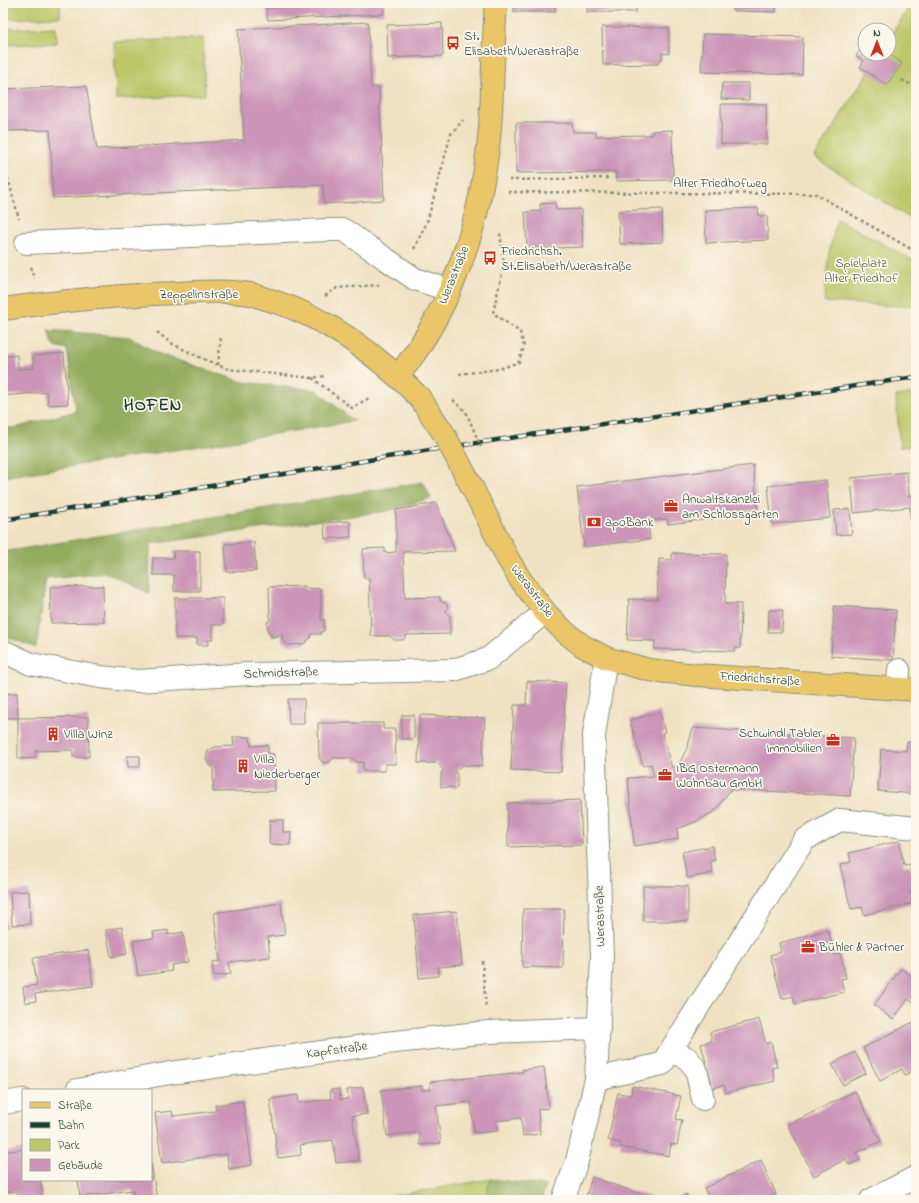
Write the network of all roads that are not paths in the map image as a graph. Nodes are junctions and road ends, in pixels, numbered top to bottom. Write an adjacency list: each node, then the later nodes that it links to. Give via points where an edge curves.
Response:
1 (496, 3): 3 (main road, Werastraße, via 490,127 481,192 476,216)
2 (26, 243): 3 (street, bridge, via 344,230 416,279)
3 (449, 290): 5 (main road, Werastraße, via 410,361)
4 (3, 309): 5 (main road, Zeppelinstraße, via 69,300 160,293 250,294 286,305 320,321 350,338)
5 (398, 376): 6 (main road, Werastraße, bridge, via 418,397 444,434 508,559)
6 (545, 612): 7 (street, Schmidstraße, via 488,659 454,670 257,674 137,681 31,664); 8 (main road, Werastraße, via 571,637)
7 (3, 651)
8 (606, 658): 9 (main road, Friedrichstraße, via 649,670 697,675); 11 (street, Werastraße, via 594,735 602,957)
9 (904, 683)
10 (916, 828): 12 (street, via 840,820 804,840)
11 (599, 1028): 13 (street, Werastraße); 14 (street, Kapfstraße, via 488,1032 371,1045 170,1073)
12 (670, 1051): 13 (street, via 662,1064); 15 (street, via 687,1058 696,1069)
13 (596, 1079): 19 (street, Werastraße, via 577,1160)
14 (82, 1089)
15 (703, 1098)
16 (22, 1100): 17 (street)
17 (3, 1103)
18 (916, 1177): 20 (street)
19 (563, 1200)
20 (871, 1200)

